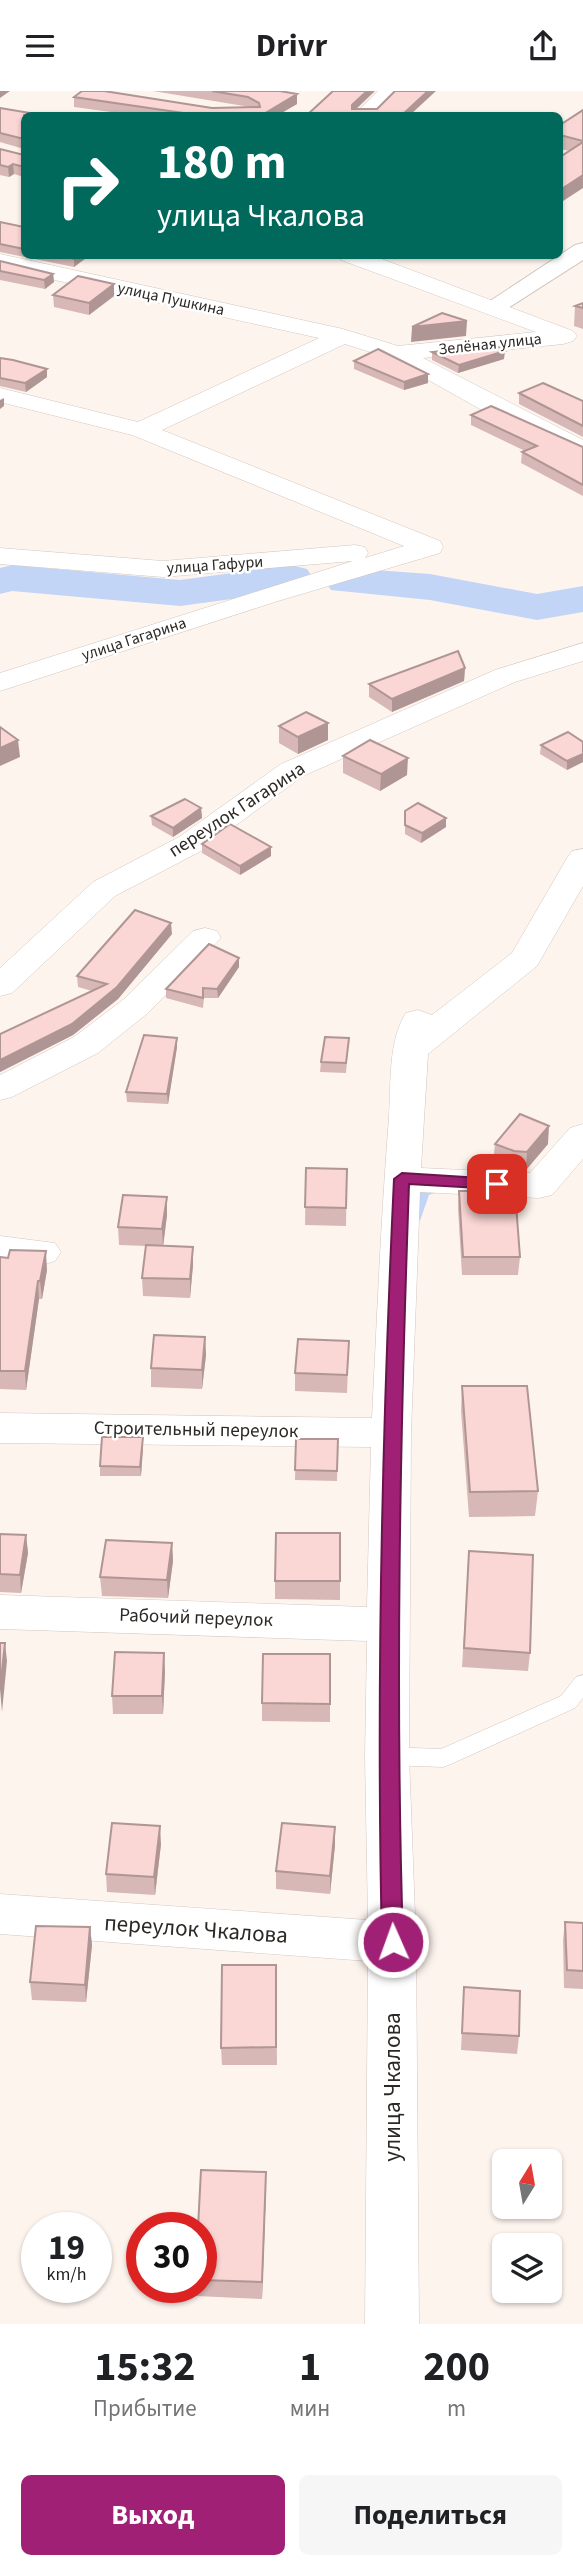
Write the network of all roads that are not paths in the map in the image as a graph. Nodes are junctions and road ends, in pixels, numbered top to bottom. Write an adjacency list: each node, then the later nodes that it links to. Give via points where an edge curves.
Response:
1 (390, 91): 2 (street)
2 (367, 112)
3 (583, 250): 6 (street)
4 (360, 259): 6 (street)
5 (0, 261): 7 (street, улица Пушкина)
6 (496, 305): 8 (street)
7 (343, 336): 9 (street, улица Пушкина); 11 (street)
8 (574, 337): 9 (street, Зелёная улица)
9 (397, 353): 12 (street, улица Пушкина)
10 (0, 395): 11 (street)
11 (141, 430): 13 (street)
12 (583, 450)
13 (430, 547): 14 (street, улица Гафури, via 163,569); 16 (street, улица Гагарина)
14 (0, 556)
15 (583, 652): 19 (street, переулок Гагарина, via 505,676 292,770 190,843 104,889)
16 (0, 682)
17 (583, 858): 22 (street, улица Чкалова, via 525,959 415,1034)
18 (205, 938): 20 (street, via 136,1006 86,1045)
19 (0, 986)
20 (0, 1089)
21 (583, 1136): 22 (street, via 539,1187)
22 (402, 1179): 26 (street, улица Чкалова)
23 (0, 1249): 24 (street)
24 (42, 1252)
25 (0, 1428): 26 (street, Строительный переулок)
26 (391, 1433): 28 (street, улица Чкалова)
27 (0, 1612): 28 (street, Рабочий переулок)
28 (391, 1625): 30 (street, улица Чкалова)
29 (583, 1683): 30 (lane, via 568,1702 443,1758)
30 (387, 1756): 32 (street, улица Чкалова)
31 (0, 1915): 32 (street, переулок Чкалова)
32 (393, 1942): 33 (street, улица Чкалова)
33 (392, 2324)

